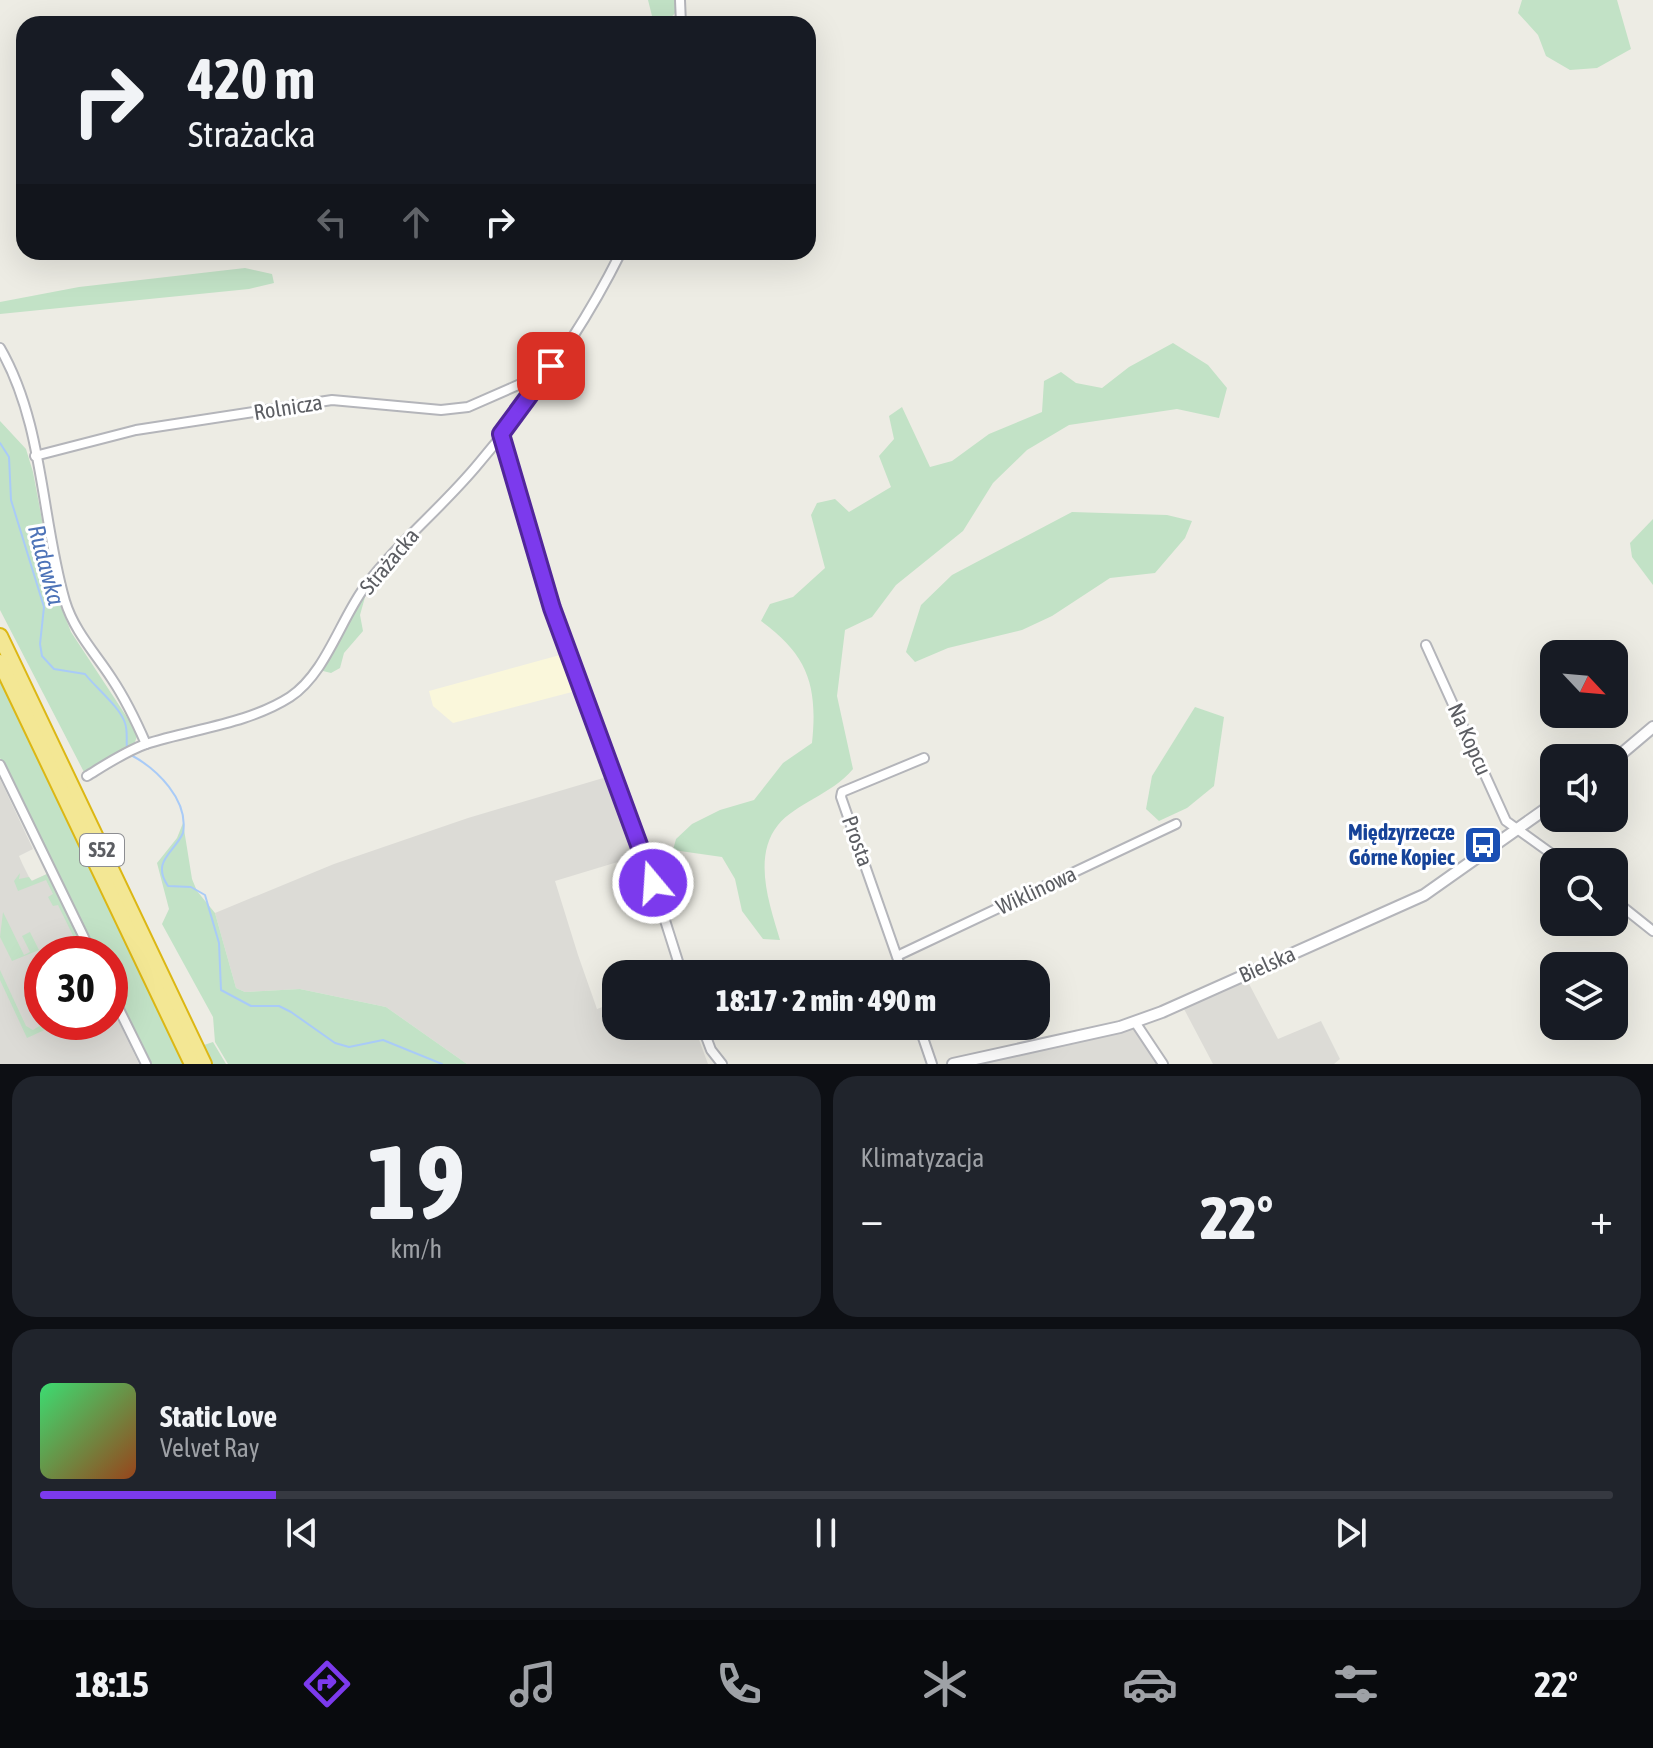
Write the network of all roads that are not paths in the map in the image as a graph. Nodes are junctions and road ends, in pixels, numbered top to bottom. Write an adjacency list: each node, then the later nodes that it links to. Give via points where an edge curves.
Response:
1 (617, 260): 3 (street, Strażacka)
2 (0, 348): 5 (street, via 18,390)
3 (540, 382): 4 (street, Strażacka); 5 (street, Rolnicza, via 525,382 468,407 441,410 332,400 136,430)
4 (501, 434): 10 (street, Strażacka, via 364,588 309,680 290,697 203,730); 23 (street, via 552,608)
5 (35, 456): 10 (street, via 65,602 133,713)
6 (0, 636): 31 (highway, S52)
7 (1426, 645): 17 (street, Na Kopcu, via 1495,802)
8 (0, 662): 30 (highway, S52)
9 (1653, 727): 11 (street)
10 (146, 744): 14 (street, Strażacka)
11 (1628, 748)
12 (924, 758): 22 (street, Prosta, via 842,792 841,797)
13 (0, 765): 21 (street)
14 (87, 776)
15 (1540, 813): 17 (street, Bielska)
16 (1176, 824): 22 (street, Wiklinowa)
17 (1516, 830): 18 (street); 25 (street, Bielska, via 1424,895)
18 (1542, 848)
19 (1628, 911): 20 (street)
20 (1653, 931)
21 (83, 936)
22 (897, 956): 24 (street, Prosta)
23 (678, 960)
24 (898, 960)
25 (1135, 1022): 34 (street, Bielska); 35 (street)
26 (128, 1028): 29 (street)
27 (707, 1040): 32 (street)
28 (924, 1040): 33 (street)
29 (146, 1064)
30 (192, 1064)
31 (204, 1064)
32 (722, 1064)
33 (932, 1064)
34 (953, 1064)
35 (1163, 1064)

